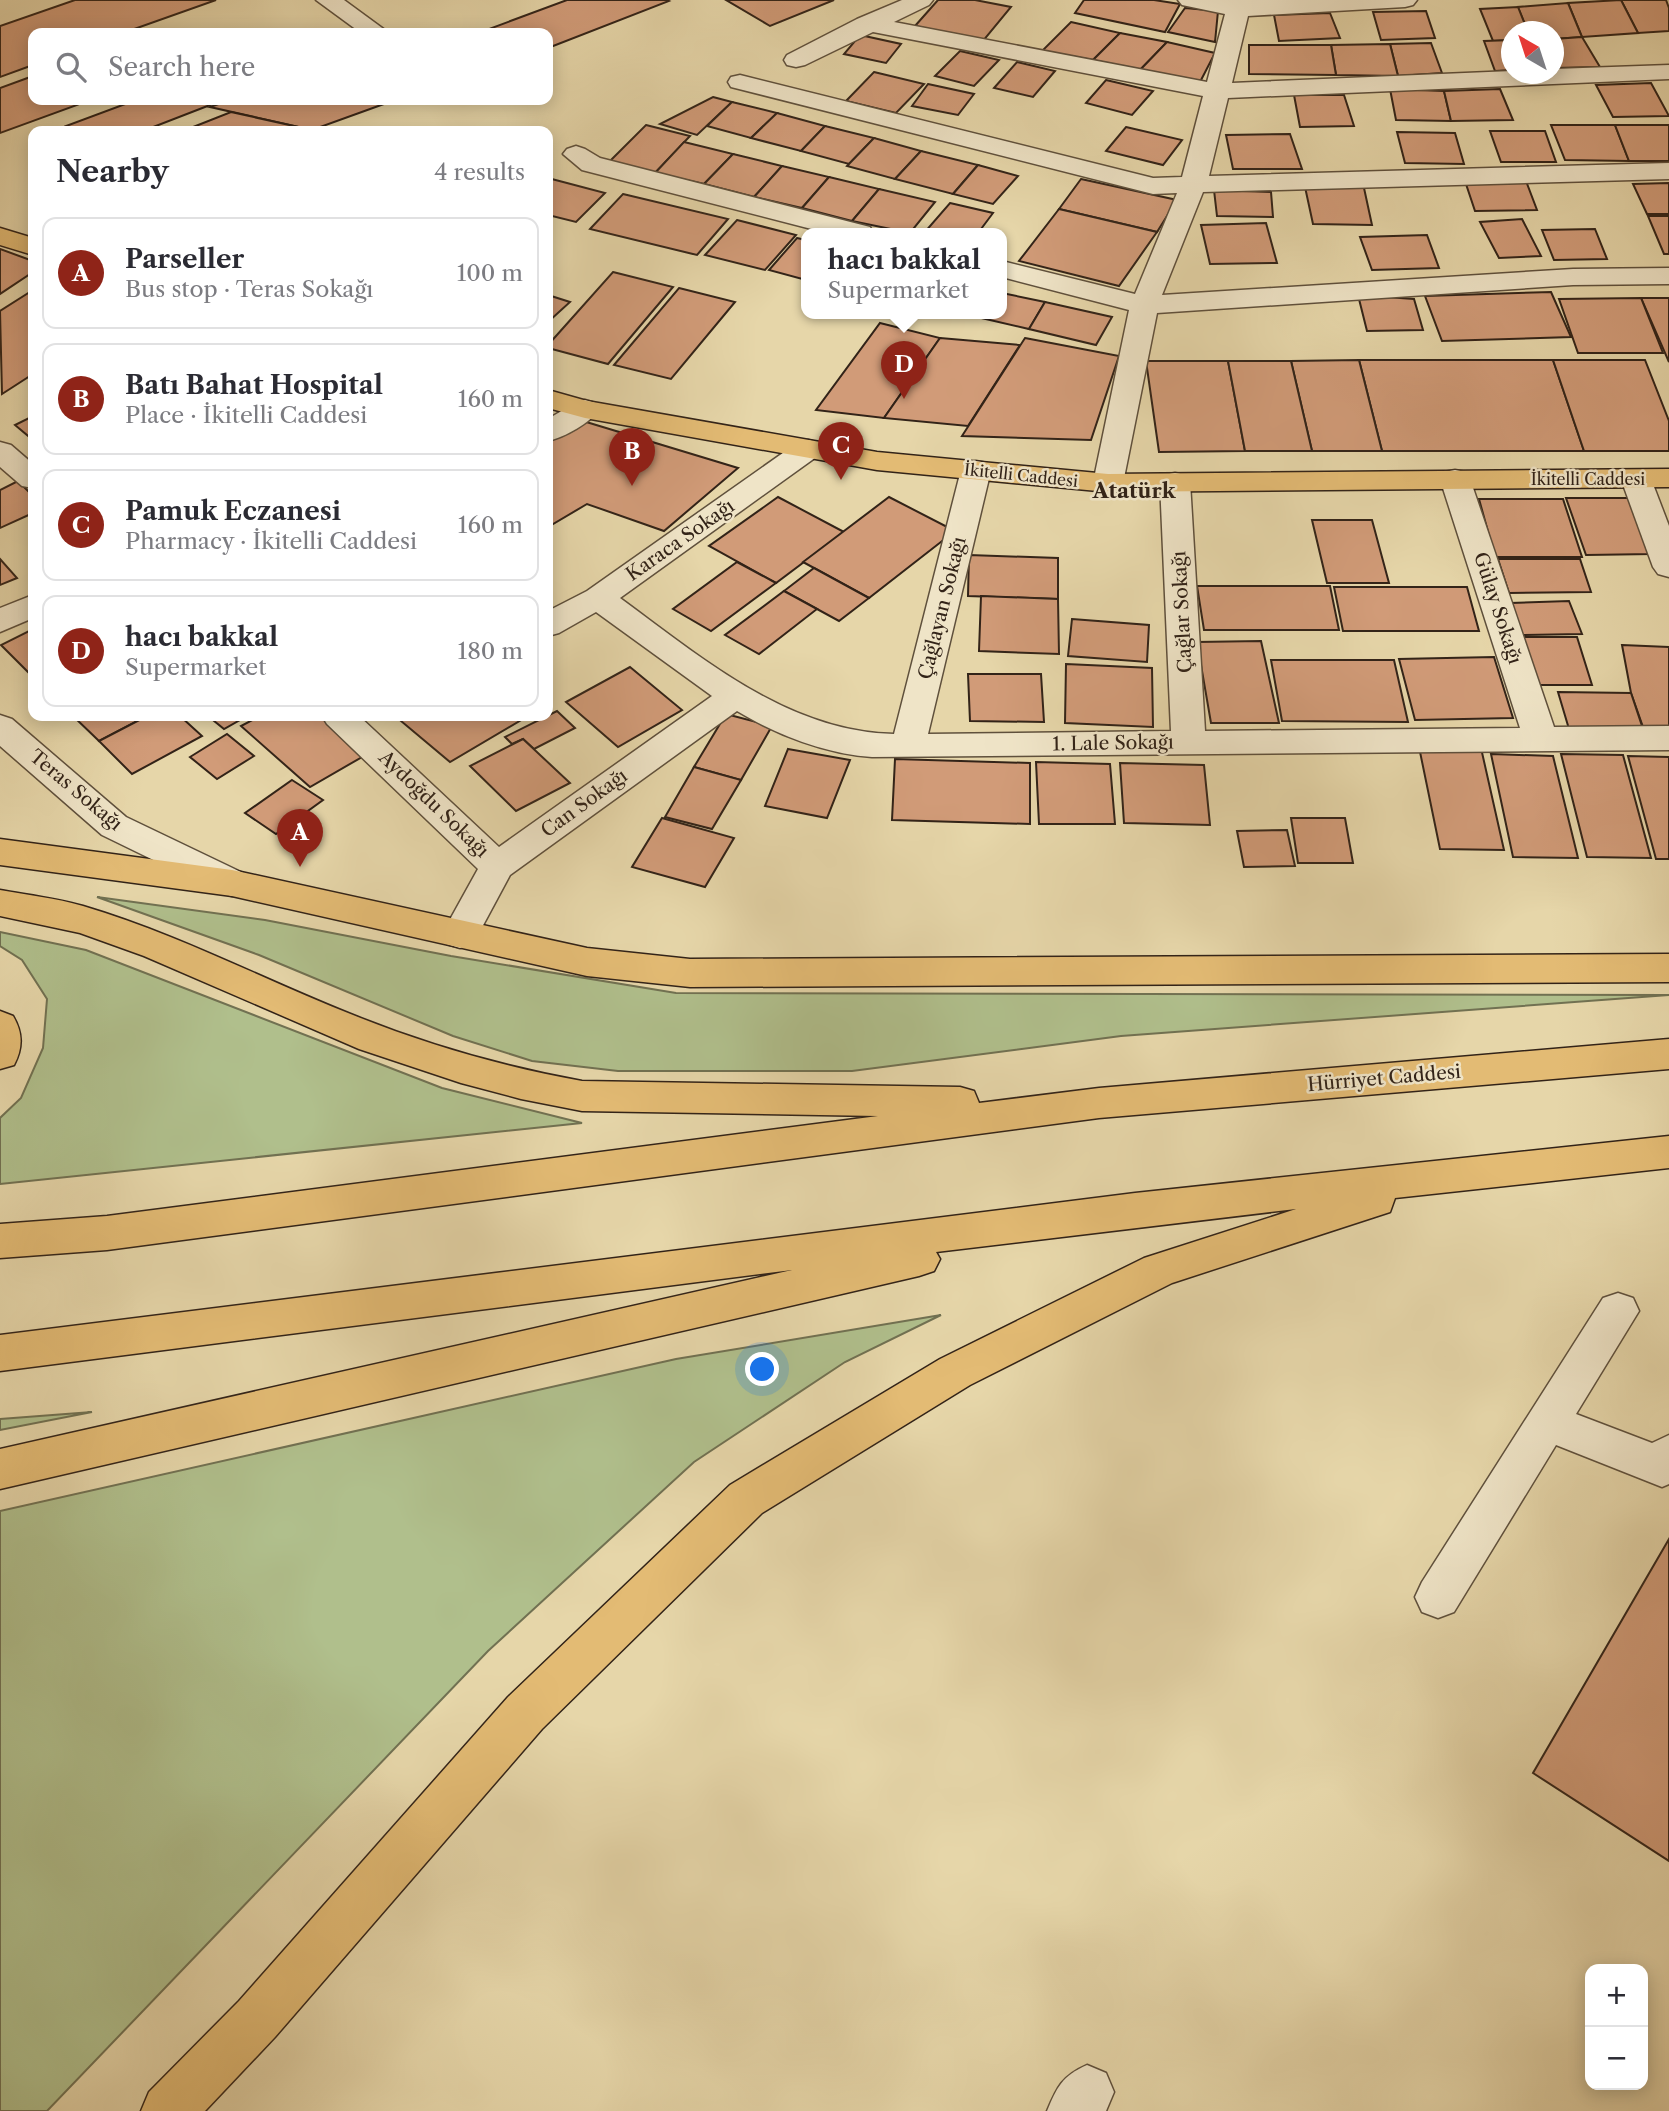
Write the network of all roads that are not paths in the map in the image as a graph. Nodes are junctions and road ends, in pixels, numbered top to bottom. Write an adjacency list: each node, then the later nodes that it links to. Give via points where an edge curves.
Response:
1 (328, 0): 7 (street)
2 (921, 0): 6 (street)
3 (1189, 0): 5 (street)
4 (1405, 0): 5 (street)
5 (1239, 4): 11 (street)
6 (866, 24): 8 (street); 11 (street)
7 (370, 28)
8 (796, 60)
9 (1669, 72): 11 (street)
10 (740, 82): 14 (street, via 1153,186)
11 (1217, 91): 14 (street)
12 (576, 154): 15 (street, via 591,164)
13 (1669, 171): 14 (street)
14 (1194, 183): 20 (street)
15 (841, 228)
16 (0, 236): 17 (main road)
17 (28, 245)
18 (1007, 270): 20 (street)
19 (1669, 276): 20 (street, via 1573,277)
20 (1144, 305): 32 (street)
21 (553, 400): 22 (main road, İkitelli Caddesi)
22 (585, 409): 23 (street); 24 (main road, İkitelli Caddesi)
23 (553, 429)
24 (808, 449): 26 (main road, İkitelli Caddesi); 34 (street, Karaca Sokağı)
25 (0, 451): 27 (street)
26 (976, 470): 32 (main road, İkitelli Caddesi); 44 (street, Çağlayan Sokağı)
27 (28, 475)
28 (1669, 478): 30 (main road, İkitelli Caddesi)
29 (1455, 479): 30 (main road, İkitelli Caddesi); 31 (main road, İkitelli Caddesi); 41 (street, Gülay Sokağı)
30 (1636, 479): 33 (street)
31 (1175, 482): 32 (main road, İkitelli Caddesi); 43 (street, Çağlar Sokağı)
32 (1108, 483)
33 (1669, 567)
34 (598, 598): 37 (street, Karaca Sokağı); 38 (street, 1. Lale Sokağı)
35 (28, 607): 36 (street)
36 (0, 621)
37 (553, 622)
38 (735, 696): 44 (street, 1. Lale Sokağı, via 795,725 858,744); 46 (street, Can Sokağı)
39 (361, 721): 46 (street, Aydoğdu Sokağı)
40 (0, 727): 47 (street, Teras Sokağı, via 114,826)
41 (1540, 737): 42 (street, 1. Lale Sokağı); 43 (street, 1. Lale Sokağı)
42 (1669, 738)
43 (1189, 742): 44 (street, 1. Lale Sokağı)
44 (908, 746)
45 (0, 852): 47 (main road)
46 (497, 866): 49 (street, Can Sokağı)
47 (232, 883): 49 (main road)
48 (0, 903): 54 (main road, via 91,922 213,968 343,1027 521,1086 582,1096)
49 (460, 934): 50 (main road, via 587,962 690,973)
50 (1669, 968)
51 (0, 1026): 52 (main road)
52 (0, 1054)
53 (1669, 1054): 54 (main road, Hürriyet Caddesi)
54 (1099, 1103): 58 (main road, via 107,1233)
55 (1669, 1152): 56 (main road)
56 (1455, 1175): 57 (main road); 65 (main road, via 1159,1270 955,1372 746,1499 525,1713 257,2019)
57 (1135, 1210): 60 (main road); 63 (main road)
58 (0, 1241)
59 (1618, 1311): 61 (street)
60 (0, 1353)
61 (1547, 1422): 62 (street, via 1662,1467); 64 (street)
62 (1669, 1455)
63 (0, 1469)
64 (1438, 1597)
65 (168, 2111)

